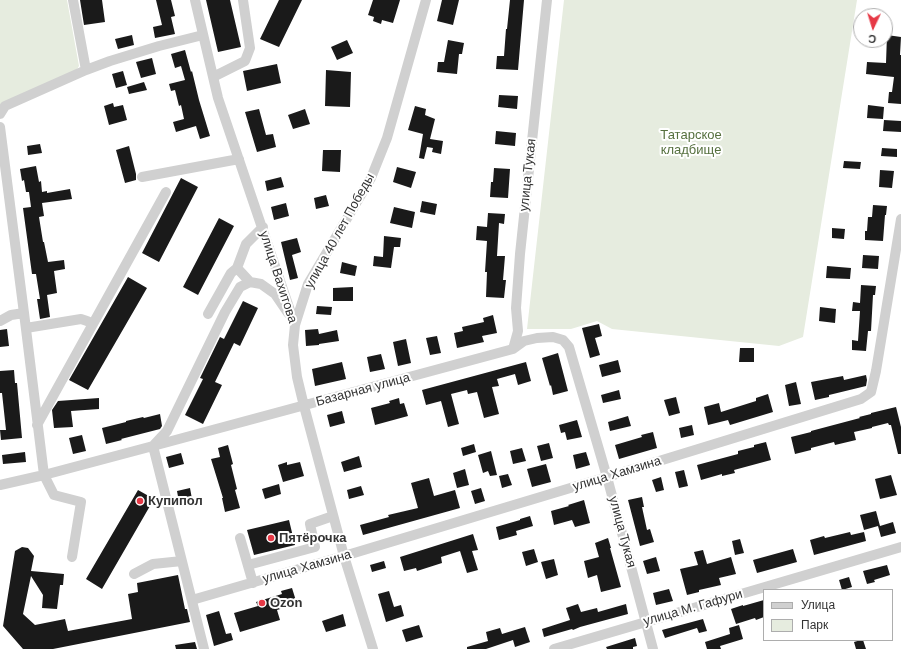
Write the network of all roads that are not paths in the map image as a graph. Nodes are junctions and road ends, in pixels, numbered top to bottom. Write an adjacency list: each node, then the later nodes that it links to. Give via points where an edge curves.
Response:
1 (73, 0): 7 (street)
2 (195, 0): 6 (street, улица Вахитова)
3 (243, 0): 8 (street, via 250,48 245,61)
4 (426, 0): 22 (street, улица 40 лет Победы, via 387,138 371,178 308,284)
5 (547, 0): 25 (street, улица Тукая, via 520,254 516,308 518,331)
6 (203, 35): 7 (street, via 159,46); 8 (street, улица Вахитова)
7 (86, 70): 9 (street, via 5,106)
8 (213, 77): 11 (street, улица Вахитова)
9 (0, 114)
10 (0, 127): 18 (street)
11 (239, 159): 12 (street); 15 (street, улица Вахитова)
12 (142, 177)
13 (166, 192): 21 (street)
14 (901, 219): 30 (street, улица Хамзина, via 871,392 861,399)
15 (262, 227): 16 (street, via 246,244); 22 (street, улица Вахитова)
16 (237, 268): 17 (street); 19 (street, via 231,273)
17 (250, 282): 22 (street, via 261,284 275,294); 28 (street, via 240,286 167,431)
18 (24, 313): 20 (street, via 11,315); 23 (street)
19 (208, 314)
20 (0, 321)
21 (93, 324): 23 (street, via 81,319); 27 (street)
22 (295, 325): 26 (street, улица Вахитова, via 293,345)
23 (26, 328): 27 (street)
24 (569, 347): 25 (street, Базарная улица, via 554,337 524,341); 30 (street, улица Тукая)
25 (513, 349): 26 (street, Базарная улица)
26 (304, 406): 28 (street, Базарная улица); 32 (street, улица Вахитова)
27 (37, 425): 29 (street)
28 (153, 446): 29 (street, Базарная улица); 37 (street)
29 (44, 475): 31 (street, Базарная улица); 36 (street, via 54,495 81,502)
30 (607, 477): 35 (street, улица Хамзина); 42 (street, улица Тукая)
31 (0, 485)
32 (333, 516): 35 (street, улица Вахитова); 38 (street, via 310,524 315,547)
33 (240, 538): 38 (street)
34 (901, 547): 42 (street, улица М. Гафури)
35 (344, 556): 40 (street, улица Хамзина); 44 (street, улица Вахитова)
36 (72, 557)
37 (182, 561): 39 (street, via 153,564); 41 (street)
38 (248, 565): 40 (street)
39 (134, 574)
40 (253, 582): 41 (street, улица Хамзина)
41 (192, 600): 43 (street)
42 (646, 622): 45 (street, улица М. Гафури); 46 (street, улица Тукая)
43 (204, 649)
44 (373, 649)
45 (554, 649)
46 (653, 649)

